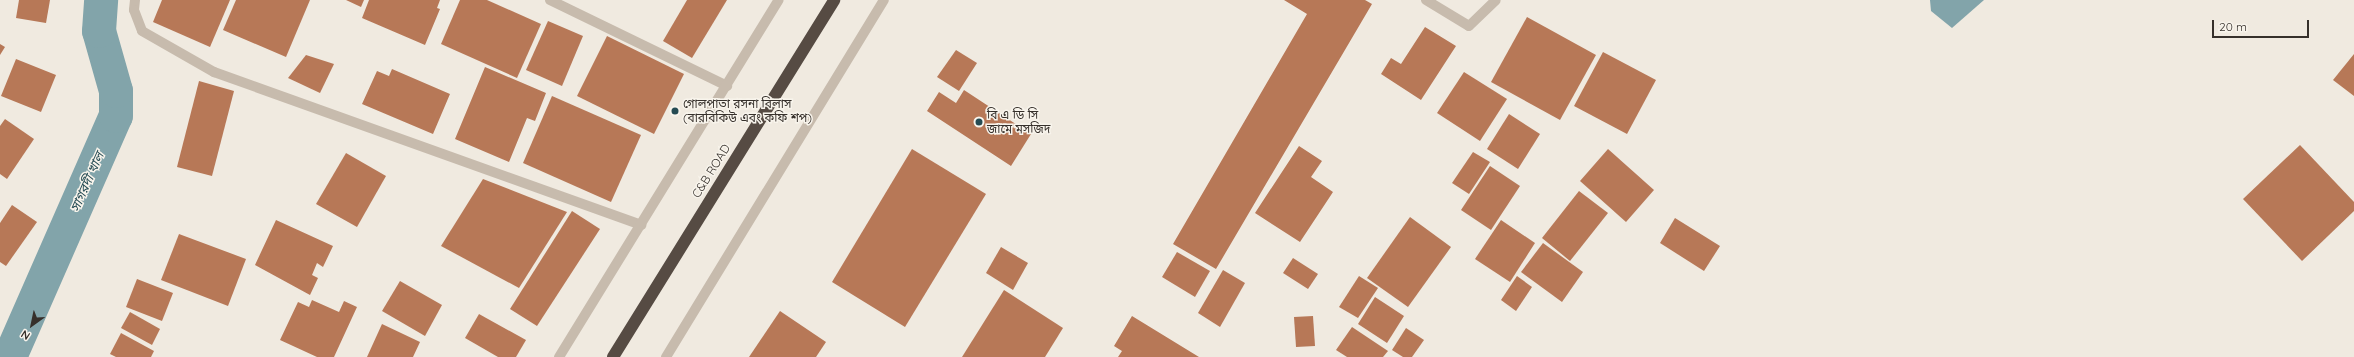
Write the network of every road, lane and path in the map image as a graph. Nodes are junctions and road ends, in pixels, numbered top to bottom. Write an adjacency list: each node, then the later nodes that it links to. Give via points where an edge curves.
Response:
1 (135, 0): 9 (street, via 134,10 142,31 214,72)
2 (550, 0): 8 (street)
3 (779, 0): 8 (street)
4 (834, 0): 11 (highway, C&B ROAD)
5 (884, 0): 12 (street)
6 (1426, 0): 7 (street, via 1469,26)
7 (1496, 0)
8 (727, 86): 9 (street)
9 (641, 225): 10 (street)
10 (559, 357)
11 (613, 357)
12 (666, 357)

